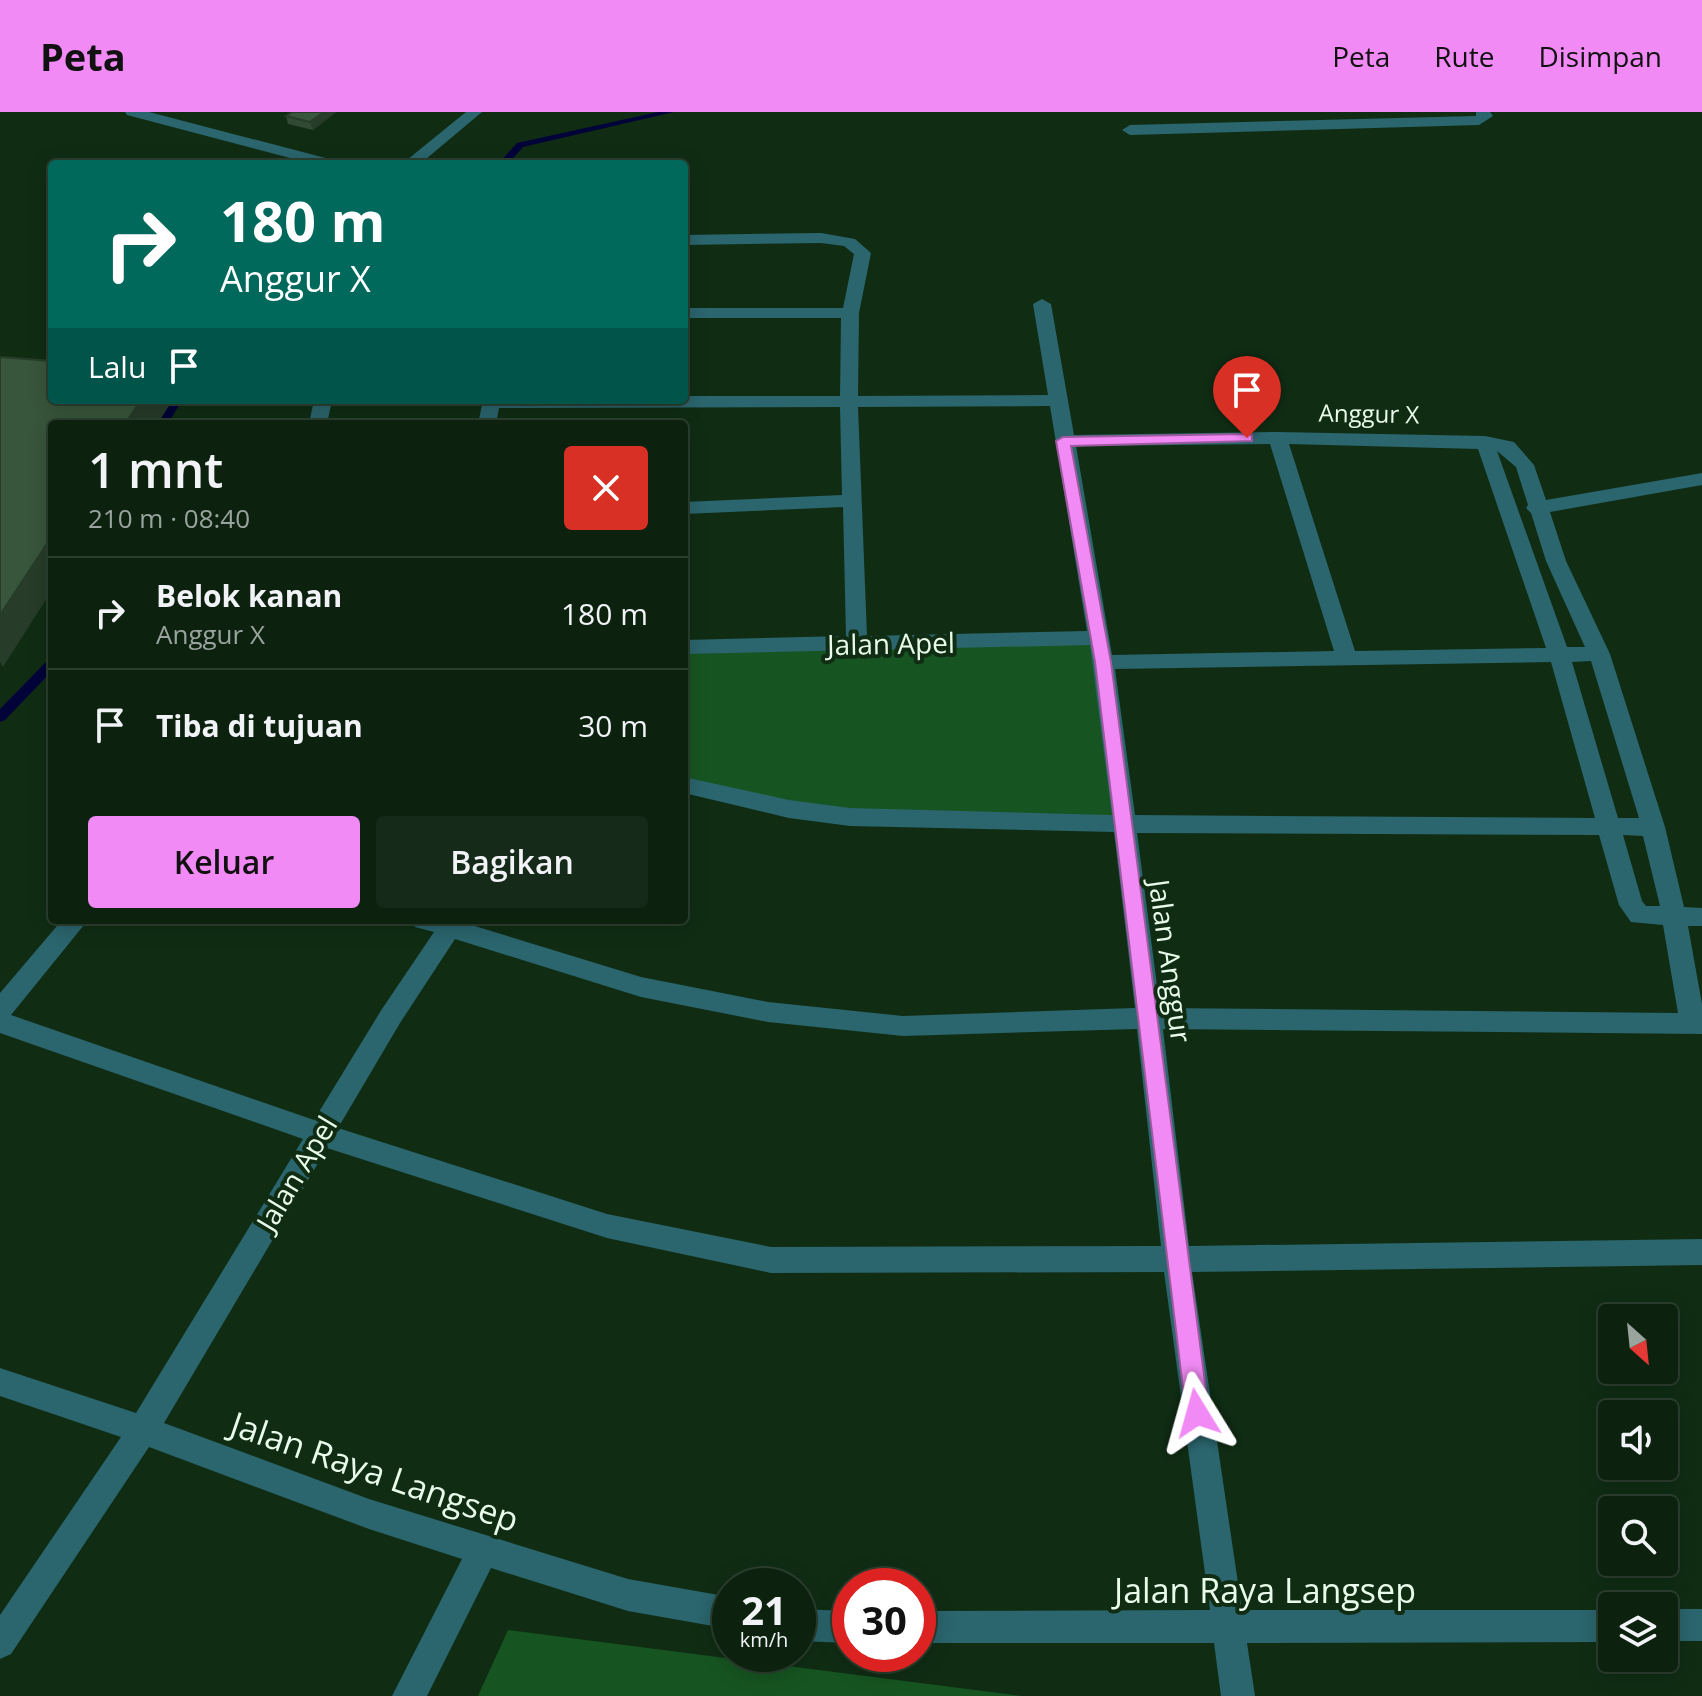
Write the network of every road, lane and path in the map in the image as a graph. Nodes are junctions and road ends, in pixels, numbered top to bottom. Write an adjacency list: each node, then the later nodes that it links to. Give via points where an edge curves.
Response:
1 (132, 112): 5 (street)
2 (475, 112): 6 (street)
3 (1483, 112): 4 (street, via 1479,120)
4 (1130, 130)
5 (316, 160)
6 (415, 160)
7 (688, 240): 10 (street, via 821,238 856,245 863,259)
8 (1042, 304): 11 (street, Jalan Anggur)
9 (688, 313): 10 (street)
10 (850, 313): 13 (street)
11 (1057, 400): 13 (street); 15 (street, Jalan Anggur)
12 (688, 401): 13 (street)
13 (849, 401): 18 (street)
14 (1278, 438): 15 (street, Anggur X); 16 (street, Anggur X); 26 (street)
15 (1063, 441): 23 (street, Jalan Anggur)
16 (1485, 442): 20 (street, Anggur X, via 1507,446 1519,456); 25 (street)
17 (1702, 479): 20 (street)
18 (852, 501): 19 (street); 21 (street)
19 (688, 508)
20 (1536, 508): 24 (street, Anggur X)
21 (857, 644): 22 (street, Jalan Apel); 23 (street, Jalan Apel)
22 (688, 647)
23 (1101, 650): 26 (street, Jalan Apel); 28 (street, Jalan Anggur)
24 (1599, 654): 25 (street, Jalan Apel); 30 (street, Anggur X)
25 (1560, 657): 26 (street, Jalan Apel); 29 (street)
26 (1347, 658)
27 (688, 786): 28 (street, via 850,817)
28 (1125, 824): 29 (street); 37 (street, Jalan Anggur)
29 (1611, 826): 30 (street); 31 (street, via 1634,911)
30 (1653, 827): 31 (street, Anggur X)
31 (1674, 916): 32 (street); 39 (street, Anggur X)
32 (1702, 917)
33 (73, 924): 36 (street)
34 (442, 924): 40 (street, Jalan Apel)
35 (446, 924): 37 (street, via 641,987 768,1012 903,1026)
36 (0, 1011)
37 (1149, 1018): 39 (street); 42 (street, Jalan Anggur)
38 (0, 1022): 40 (street)
39 (1697, 1024)
40 (320, 1134): 42 (street, via 607,1226 771,1260); 44 (street, Jalan Apel)
41 (1702, 1252): 42 (street)
42 (1176, 1259): 51 (street, Jalan Anggur)
43 (0, 1382): 44 (street, Jalan Raya Langsep)
44 (143, 1430): 45 (street, Jalan Raya Langsep); 52 (street, Jalan Apel)
45 (483, 1550): 46 (street, Jalan Raya Langsep, via 628,1595); 53 (street)
46 (712, 1610)
47 (1678, 1625): 48 (street)
48 (1702, 1625)
49 (1598, 1626): 51 (street, Jalan Raya Langsep)
50 (936, 1627): 51 (street, Jalan Raya Langsep)
51 (1228, 1629): 54 (street, Jalan Anggur)
52 (0, 1643)
53 (409, 1696)
54 (1238, 1696)

